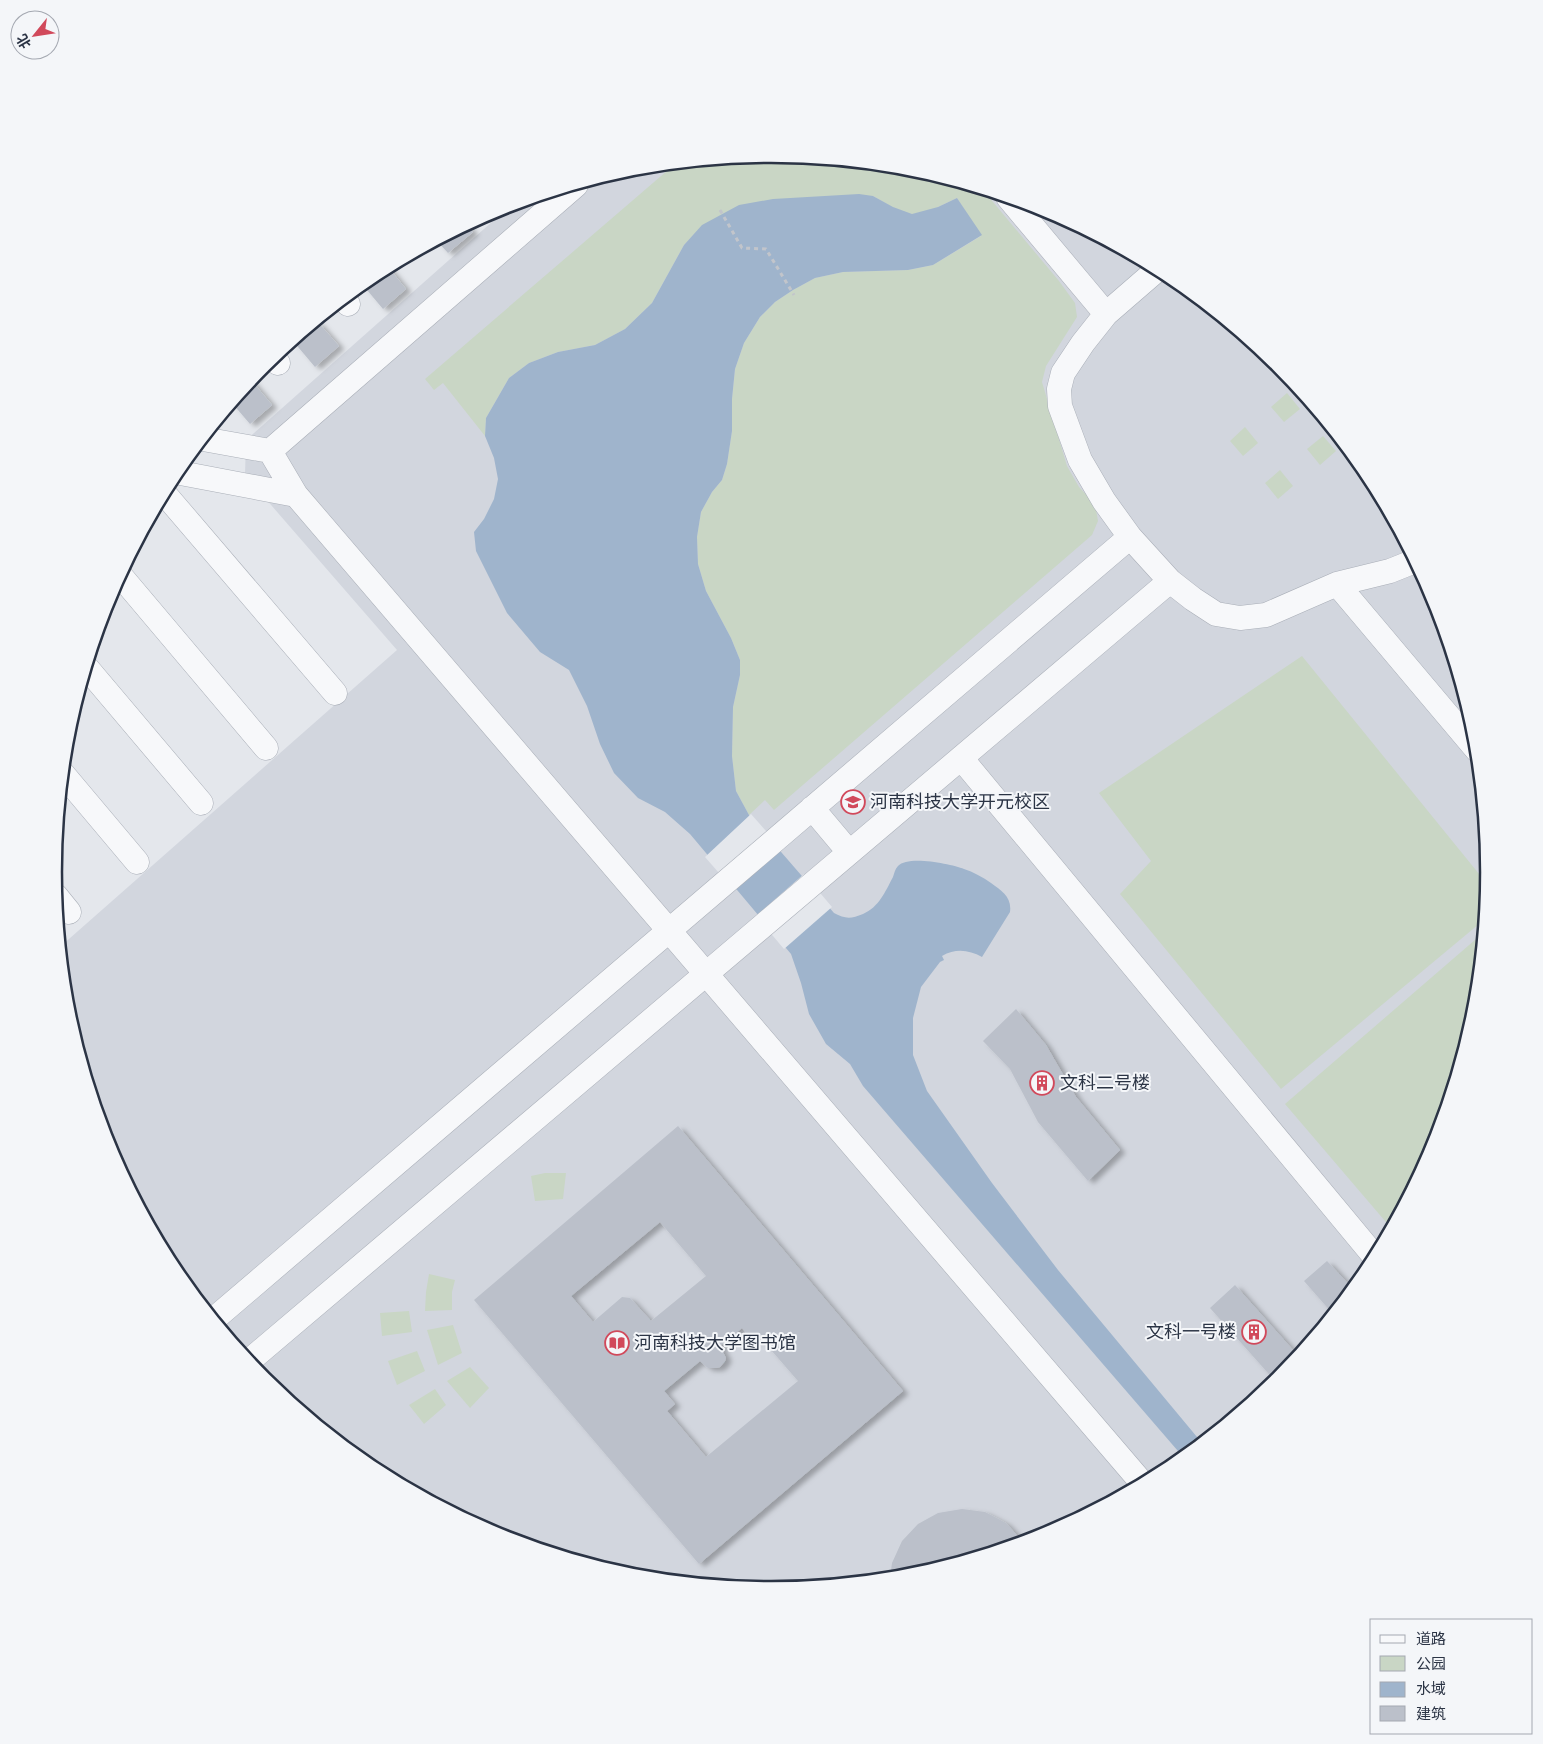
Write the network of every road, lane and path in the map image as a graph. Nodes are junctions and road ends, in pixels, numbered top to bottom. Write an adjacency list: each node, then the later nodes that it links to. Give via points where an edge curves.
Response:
1 (565, 194): 8 (lane)
2 (1017, 207): 6 (lane)
3 (720, 210): 5 (path, via 742,248 766,248)
4 (1152, 274): 6 (lane)
5 (794, 295)
6 (1106, 314): 12 (lane, via 1063,373 1059,389 1060,406 1080,460)
7 (220, 435): 8 (lane)
8 (270, 451): 10 (lane)
9 (185, 474): 10 (lane)
10 (296, 495): 27 (lane)
11 (169, 499): 18 (lane)
12 (1130, 537): 15 (lane); 24 (lane)
13 (1410, 564): 16 (lane)
14 (125, 581): 20 (lane)
15 (1170, 581): 16 (lane, via 1216,614 1240,618 1266,614); 21 (lane)
16 (1337, 584): 19 (lane)
17 (91, 673): 23 (lane)
18 (335, 693)
19 (1468, 739)
20 (266, 748)
21 (961, 758): 25 (lane); 29 (lane)
22 (69, 780): 26 (lane)
23 (201, 803)
24 (812, 808): 25 (lane); 27 (lane)
25 (849, 852): 28 (lane)
26 (137, 862)
27 (669, 931): 28 (lane); 30 (lane)
28 (706, 974): 31 (lane); 32 (lane)
29 (1371, 1251)
30 (218, 1315)
31 (254, 1356)
32 (1138, 1478)

